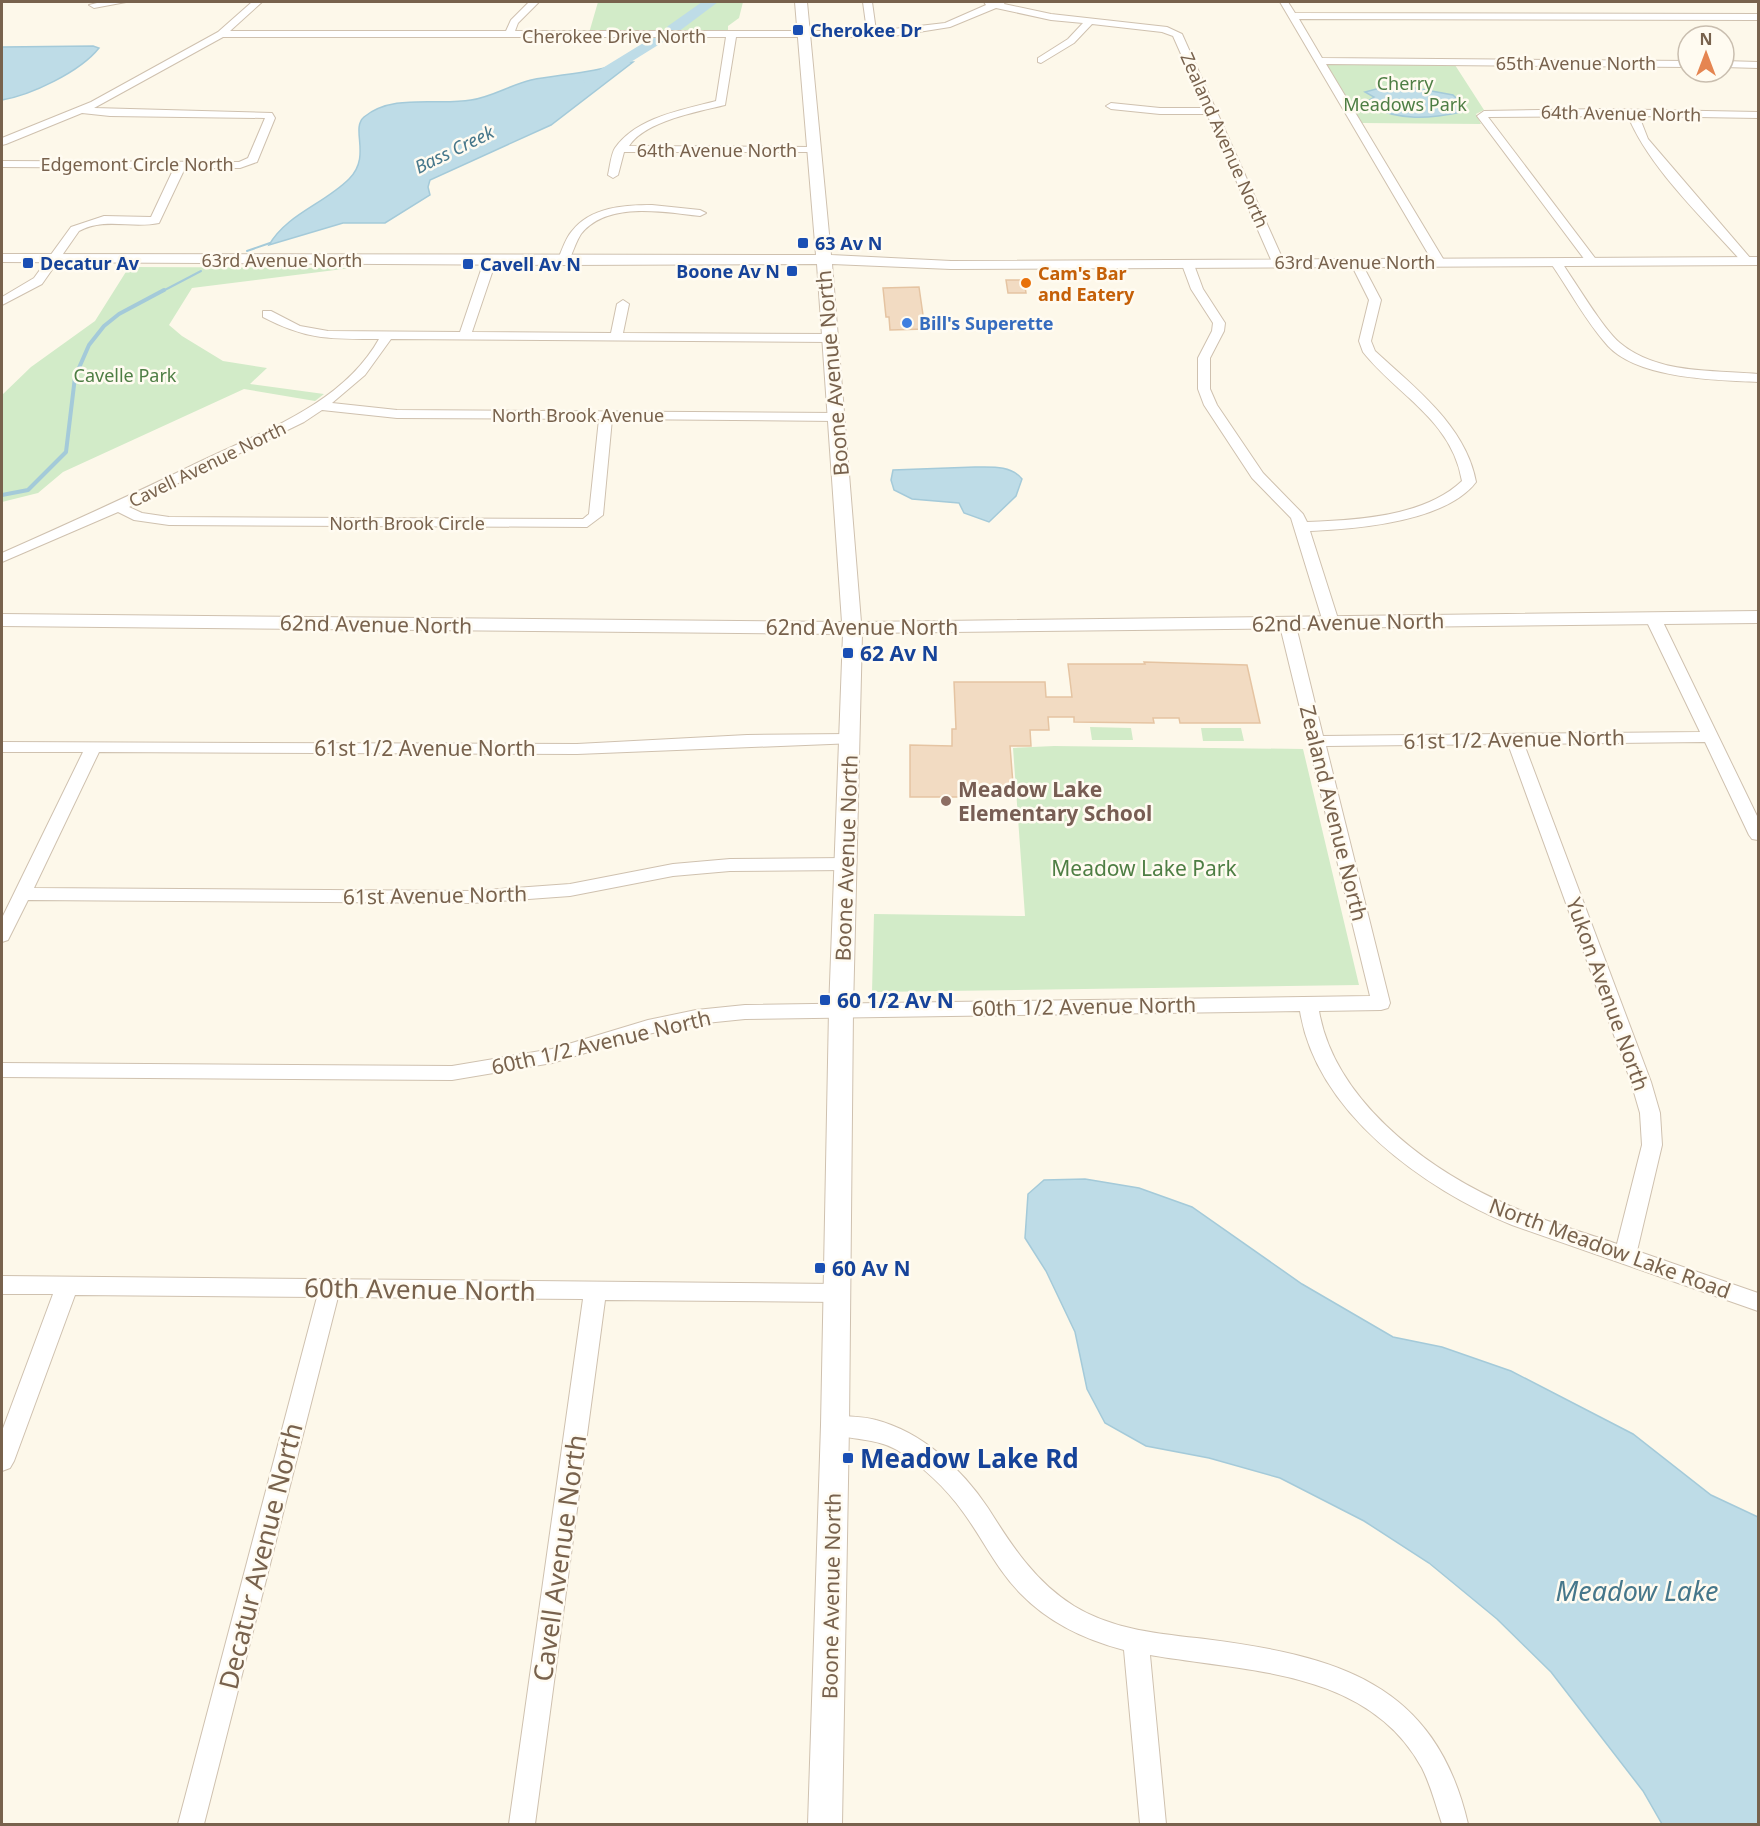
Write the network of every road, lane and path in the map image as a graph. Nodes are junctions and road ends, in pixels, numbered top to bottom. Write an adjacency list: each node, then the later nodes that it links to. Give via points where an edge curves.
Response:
1 (121, 2): 8 (street)
2 (257, 2): 12 (street)
3 (534, 2): 13 (street, via 514,22)
4 (801, 2): 16 (street, Boone Avenue North)
5 (867, 2): 14 (street)
6 (1284, 2): 9 (street)
7 (993, 3): 11 (street, Zealand Avenue North, via 1051,17); 14 (street, Cherokee Drive North, via 933,29)
8 (94, 5)
9 (1292, 16): 10 (street, via 1413,12); 18 (street)
10 (1758, 17)
11 (1090, 21): 17 (street, via 1071,41); 24 (street, Zealand Avenue North, via 1178,34)
12 (221, 34): 13 (street, Cherokee Drive North); 23 (street)
13 (509, 35): 15 (street, Cherokee Drive North)
14 (872, 35): 16 (street, Cherokee Drive North)
15 (731, 36): 16 (street, Cherokee Drive North); 28 (street, via 721,103 670,116 638,132)
16 (804, 36): 29 (street, Boone Avenue North)
17 (1041, 60)
18 (1319, 62): 19 (street, 65th Avenue North); 42 (street)
19 (1676, 64)
20 (1736, 64): 21 (street)
21 (1758, 65)
22 (1111, 106): 24 (street)
23 (83, 110): 27 (street); 31 (street, Edgemont Circle North, via 256,114 270,118 253,160 248,163)
24 (1211, 111): 40 (street, Zealand Avenue North)
25 (1632, 112): 26 (street, 64th Avenue North); 38 (street, via 1643,139 1656,156); 44 (street, 64th Avenue North, via 1482,116)
26 (1758, 115)
27 (2, 142)
28 (620, 149): 29 (street, 64th Avenue North); 32 (street)
29 (814, 150): 45 (street, Boone Avenue North)
30 (2, 164): 31 (street, Edgemont Circle North)
31 (181, 165): 35 (street, via 155,221 99,220 82,225)
32 (613, 175)
33 (700, 213): 37 (street, via 641,209 603,215 576,234)
34 (2, 258): 35 (street, 63rd Avenue North)
35 (55, 258): 36 (street, 63rd Avenue North); 46 (street, via 38,281)
36 (490, 261): 37 (street, 63rd Avenue North); 50 (street)
37 (563, 261): 45 (street, 63rd Avenue North, via 641,267)
38 (1753, 261): 44 (street, 63rd Avenue North)
39 (1187, 262): 40 (street, 63rd Avenue North); 45 (street, 63rd Avenue North, via 951,265 939,269); 58 (street, via 1197,289 1219,323 1203,365 1208,397 1257,475 1290,507)
40 (1278, 262): 41 (street, 63rd Avenue North)
41 (1356, 262): 42 (street, 63rd Avenue North); 58 (street, via 1375,300 1365,341 1369,352 1433,411 1466,464 1469,482 1454,498 1440,503 1358,523)
42 (1438, 262): 43 (street, 63rd Avenue North)
43 (1556, 262): 44 (street, 63rd Avenue North); 53 (street, via 1622,352 1663,368)
44 (1592, 262)
45 (823, 263): 52 (street, Boone Avenue North)
46 (2, 302)
47 (623, 304): 51 (street)
48 (267, 314): 49 (street, via 305,333)
49 (387, 335): 50 (street); 54 (street, Cavell Avenue North, via 375,355)
50 (465, 336): 51 (street)
51 (616, 337): 52 (street)
52 (829, 338): 56 (street, Boone Avenue North)
53 (1758, 378)
54 (322, 406): 55 (street, North Brook Avenue, via 397,414); 57 (street, Cavell Avenue North)
55 (606, 415): 56 (street, North Brook Avenue); 57 (street, North Brook Circle, via 596,515 587,523 169,521 139,517)
56 (836, 417): 65 (street, Boone Avenue North)
57 (118, 507): 59 (street, Cavell Avenue North)
58 (1302, 527): 64 (street)
59 (2, 558)
60 (1758, 617): 61 (street, 62nd Avenue North)
61 (1653, 618): 64 (street, 62nd Avenue North); 66 (street)
62 (2, 620): 65 (street, 62nd Avenue North)
63 (1287, 622): 64 (street, 62nd Avenue North); 65 (street, 62nd Avenue North); 69 (street, Zealand Avenue North)
64 (1331, 622)
65 (853, 628): 67 (street, Boone Avenue North)
66 (1711, 737): 68 (street, 61st 1/2 Avenue North); 72 (street)
67 (849, 739): 71 (street, 61st 1/2 Avenue North, via 577,749); 73 (street, Boone Avenue North)
68 (1514, 739): 69 (street, 61st 1/2 Avenue North); 80 (street, Yukon Avenue North, via 1650,1113 1652,1145)
69 (1317, 741): 77 (street, Zealand Avenue North)
70 (2, 747): 71 (street, 61st 1/2 Avenue North)
71 (93, 748): 74 (street)
72 (1758, 835)
73 (846, 864): 74 (street, 61st Avenue North, via 730,865 673,870 570,890 472,897); 78 (street, Boone Avenue North)
74 (22, 894): 75 (street)
75 (2, 936)
76 (1308, 1003): 77 (street, 60th 1/2 Avenue North); 78 (street, 60th 1/2 Avenue North); 80 (street, North Meadow Lake Road, via 1315,1034 1349,1096 1410,1156 1488,1205)
77 (1381, 1003)
78 (841, 1010): 79 (street, 60th 1/2 Avenue North, via 696,1017 552,1056 452,1073); 85 (street, Boone Avenue North)
79 (2, 1070)
80 (1625, 1256): 86 (street, North Meadow Lake Road)
81 (2, 1285): 82 (street, 60th Avenue North)
82 (67, 1286): 83 (street, 60th Avenue North); 88 (street)
83 (330, 1287): 84 (street, 60th Avenue North); 90 (street, Decatur Avenue North)
84 (595, 1291): 85 (street, 60th Avenue North); 91 (street, Cavell Avenue North)
85 (837, 1293): 87 (street, Boone Avenue North)
86 (1758, 1302)
87 (836, 1425): 89 (street, via 877,1430 916,1451 951,1479 1022,1580 1076,1622); 92 (street, Boone Avenue North)
88 (2, 1461)
89 (1136, 1642): 93 (street); 94 (street, via 1296,1664 1331,1675 1367,1694 1401,1719 1425,1749 1442,1783)
90 (191, 1824)
91 (522, 1824)
92 (825, 1824)
93 (1153, 1824)
94 (1455, 1824)

